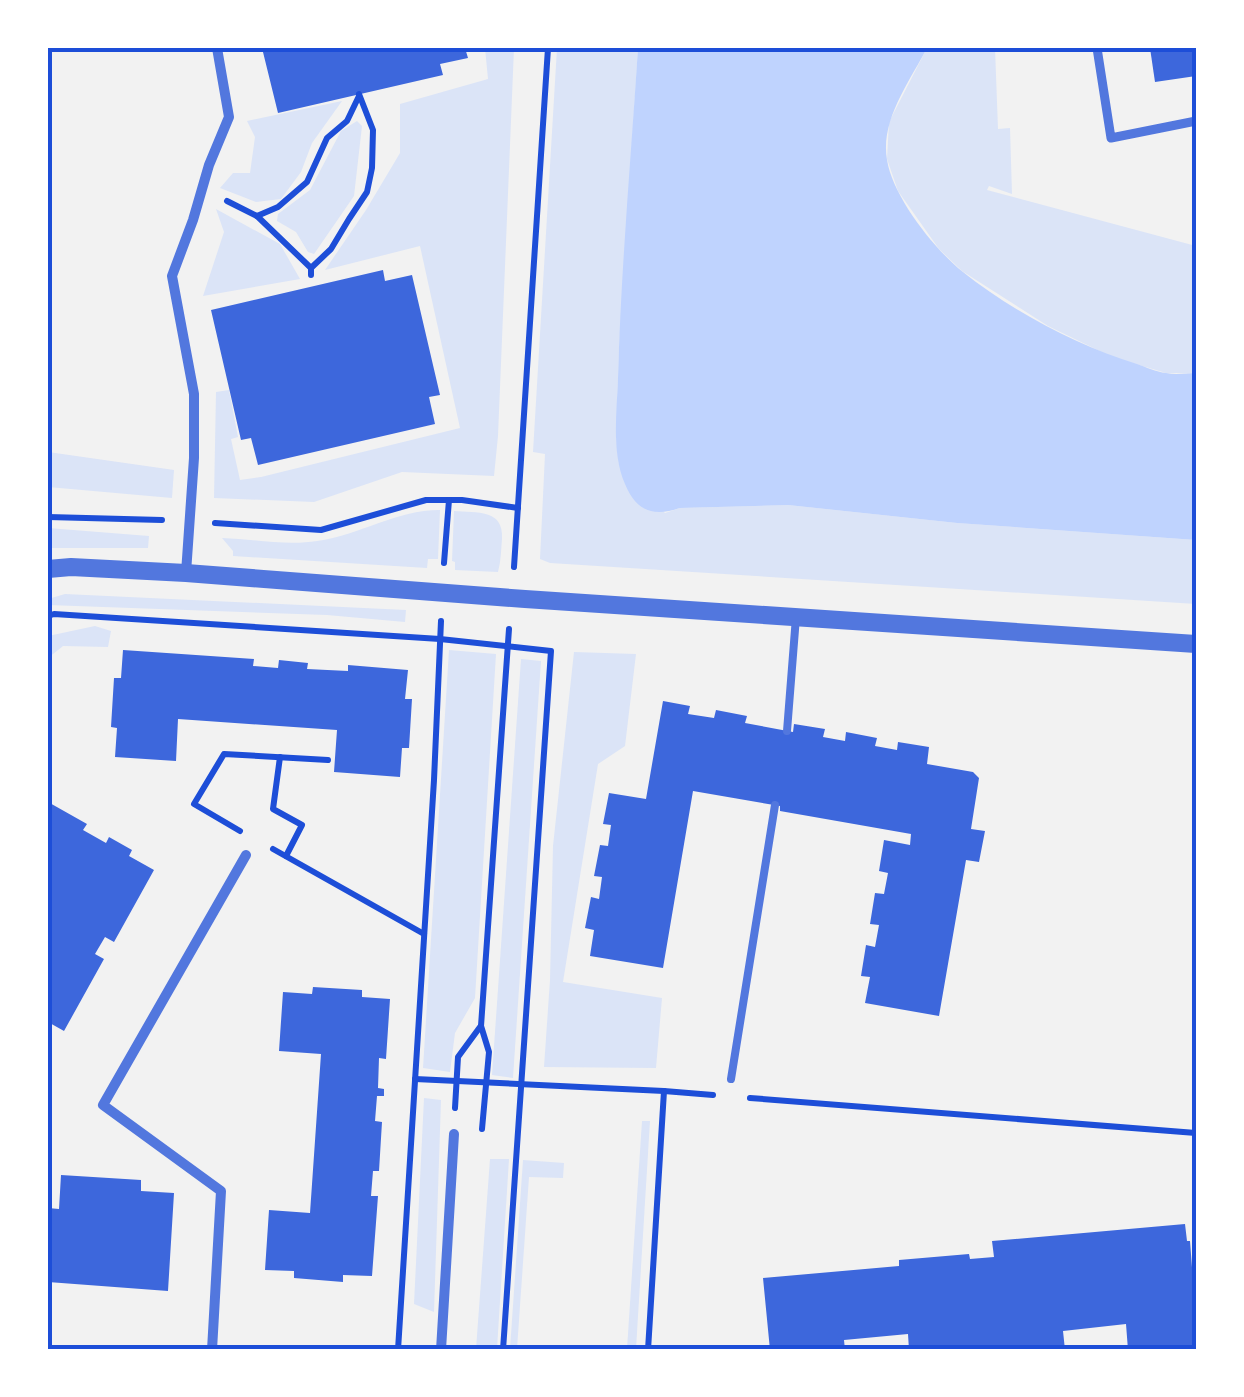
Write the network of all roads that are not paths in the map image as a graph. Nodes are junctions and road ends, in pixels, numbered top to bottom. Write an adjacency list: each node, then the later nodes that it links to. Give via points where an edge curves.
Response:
1 (217, 48): 5 (street, via 230,117 172,276 194,394)
2 (1097, 48): 3 (street, via 1110,138)
3 (1196, 122)
4 (48, 570): 5 (street)
5 (186, 573): 6 (street)
6 (796, 617): 7 (street); 8 (lane)
7 (1196, 644)
8 (787, 731)
9 (775, 805): 11 (lane)
10 (246, 855): 13 (street, via 103,1105 220,1190)
11 (730, 1079)
12 (454, 1134): 14 (street)
13 (212, 1350)
14 (441, 1350)

